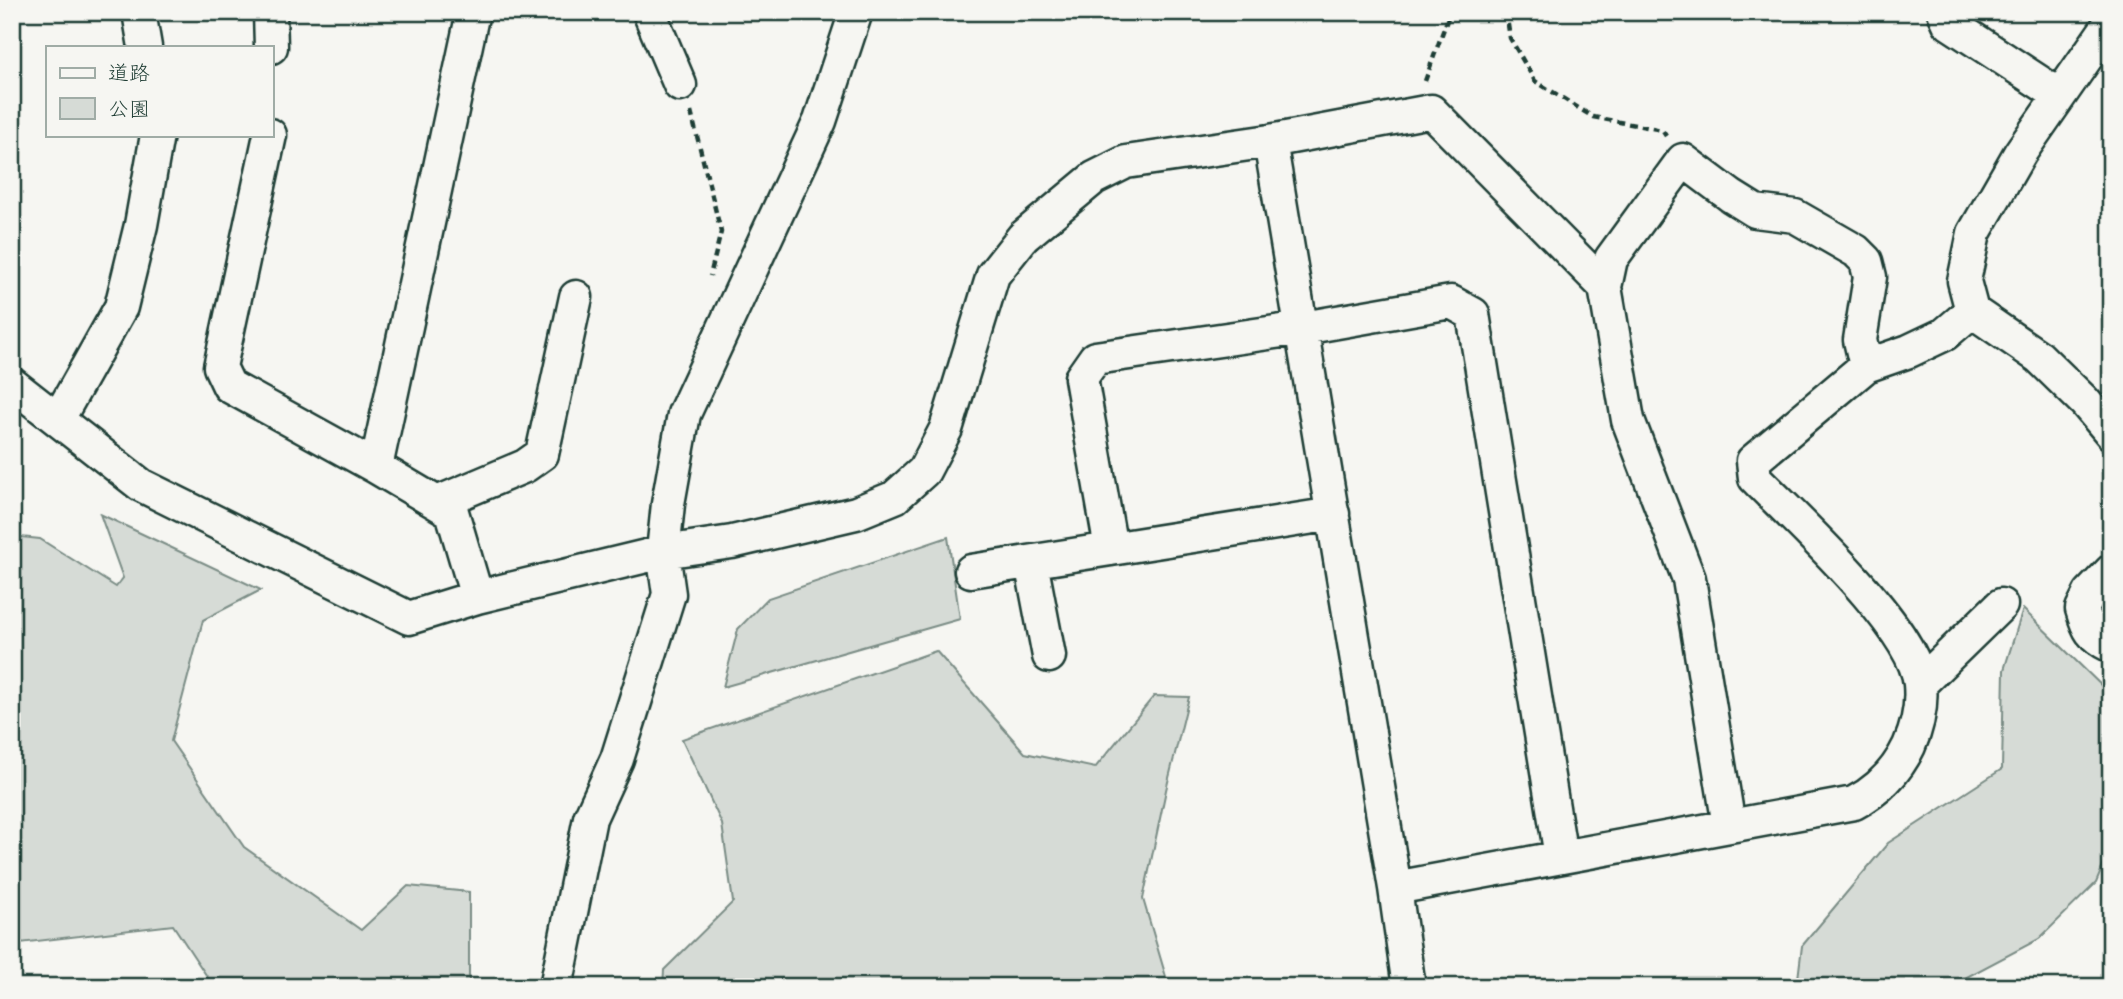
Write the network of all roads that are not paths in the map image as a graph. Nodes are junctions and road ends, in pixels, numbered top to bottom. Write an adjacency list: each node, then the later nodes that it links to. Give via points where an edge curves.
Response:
1 (139, 12): 8 (street)
2 (271, 12): 9 (street)
3 (473, 12): 23 (street)
4 (649, 12): 10 (street)
5 (856, 12): 27 (street, via 821,121 684,414)
6 (1944, 12): 11 (street, via 1949,23)
7 (2111, 22): 11 (street)
8 (145, 46)
9 (271, 46)
10 (680, 85)
11 (2059, 95): 17 (street, via 1974,233 1964,281)
12 (157, 136): 21 (street, via 121,307)
13 (270, 136): 23 (street, via 220,367 229,386)
14 (1270, 141): 15 (street, via 1431,111); 18 (street); 27 (street, via 1126,162 1094,178 1023,237 993,275 946,429 924,471 895,497 856,513 732,542)
15 (1605, 287): 19 (street, via 1611,259 1683,160 1755,211 1795,216 1866,261 1870,277 1860,340); 36 (street, via 1628,420 1689,579)
16 (576, 297): 24 (street, via 542,454)
17 (1972, 311): 19 (street, via 1945,334); 22 (street, via 2039,357)
18 (1303, 328): 25 (street); 26 (street, via 1095,358 1081,378); 37 (street, via 1451,302 1473,314)
19 (1866, 366): 35 (street, via 1753,461 1755,478 1893,626 1910,652)
20 (12, 384): 21 (street)
21 (58, 419): 31 (street, via 141,485 409,618)
22 (2111, 433)
23 (376, 467): 24 (street)
24 (437, 503): 31 (street, via 452,512)
25 (1333, 514): 26 (street); 38 (street)
26 (1111, 549): 28 (street)
27 (663, 552): 31 (street); 39 (street, via 669,594 617,759 590,818)
28 (1031, 562): 29 (street); 34 (street)
29 (971, 571)
30 (2111, 571): 33 (street, via 2082,609 2087,628)
31 (477, 597)
32 (2001, 605): 35 (street)
33 (2111, 646)
34 (1049, 656)
35 (1920, 684): 36 (street, via 1917,729 1902,761 1872,794 1854,803)
36 (1729, 826): 37 (street)
37 (1561, 857): 38 (street)
38 (1395, 888): 40 (street)
39 (556, 987)
40 (1409, 987)

